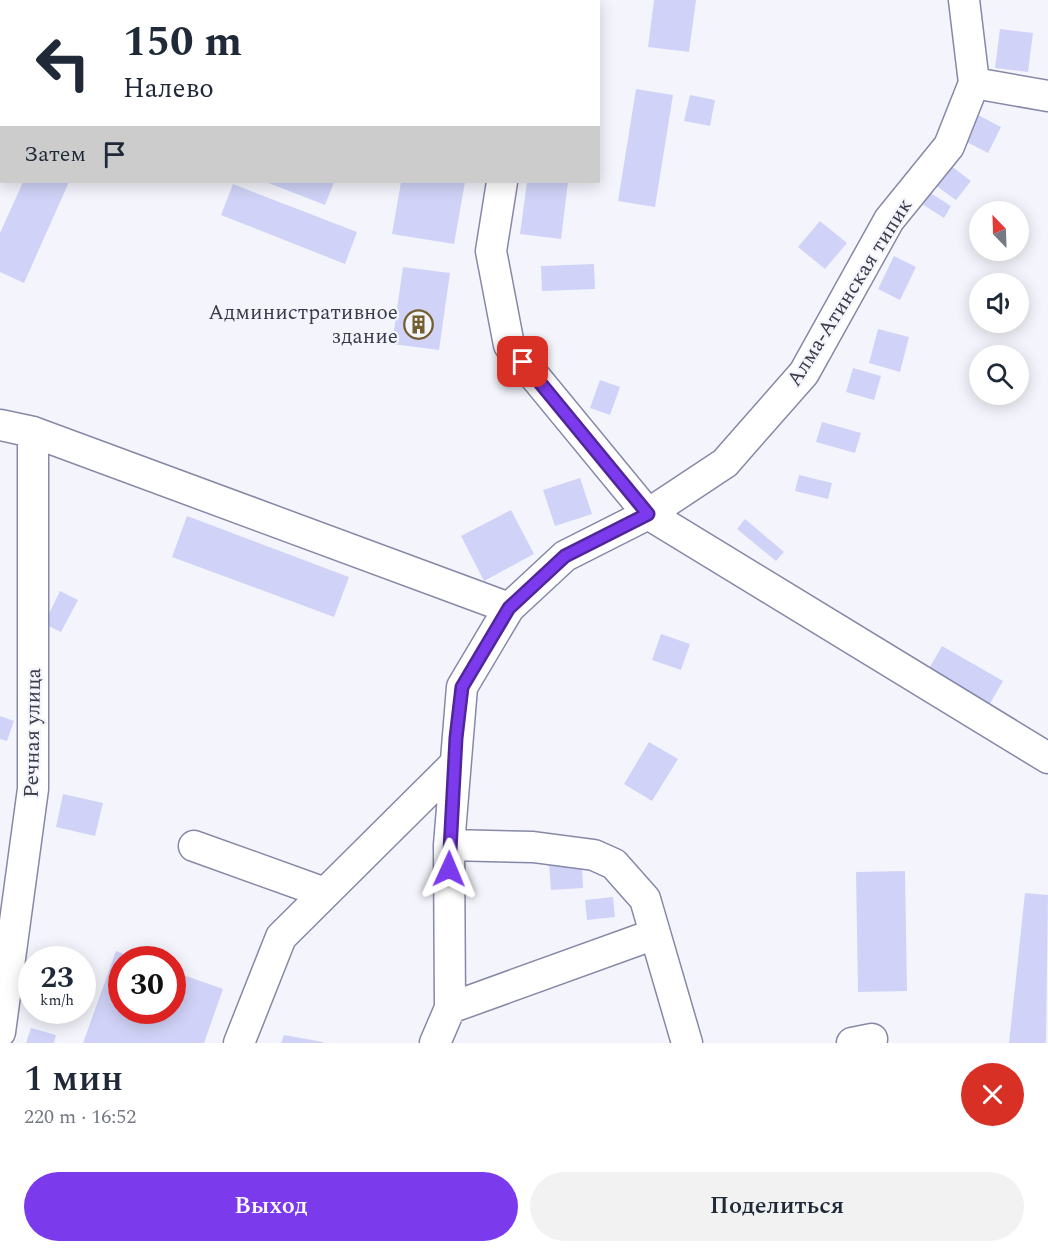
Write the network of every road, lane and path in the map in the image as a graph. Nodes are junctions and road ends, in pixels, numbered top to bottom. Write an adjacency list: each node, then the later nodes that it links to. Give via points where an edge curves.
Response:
1 (964, 0): 2 (street, Алма-Атинская типик)
2 (974, 83): 3 (street); 7 (street, Алма-Атинская типик, via 949,146 889,220 804,373 725,463)
3 (1048, 96)
4 (502, 183): 7 (street, via 491,251 509,345)
5 (0, 425): 6 (street)
6 (33, 432): 8 (street); 16 (street, Речная улица, via 33,789)
7 (648, 514): 8 (street, Алма-Атинская типик, via 565,556); 9 (street)
8 (509, 608): 10 (street, Алма-Атинская типик, via 462,687)
9 (1048, 758)
10 (454, 765): 11 (street, Алма-Атинская типик); 13 (street)
11 (449, 845): 14 (street, via 594,855 614,864 645,899); 15 (street, Алма-Атинская типик)
12 (194, 846): 13 (street)
13 (325, 893): 17 (street, via 280,937)
14 (655, 934): 15 (street); 19 (street)
15 (450, 1008): 18 (street, Алма-Атинская типик)
16 (0, 1032)
17 (239, 1043)
18 (435, 1043)
19 (687, 1043)

